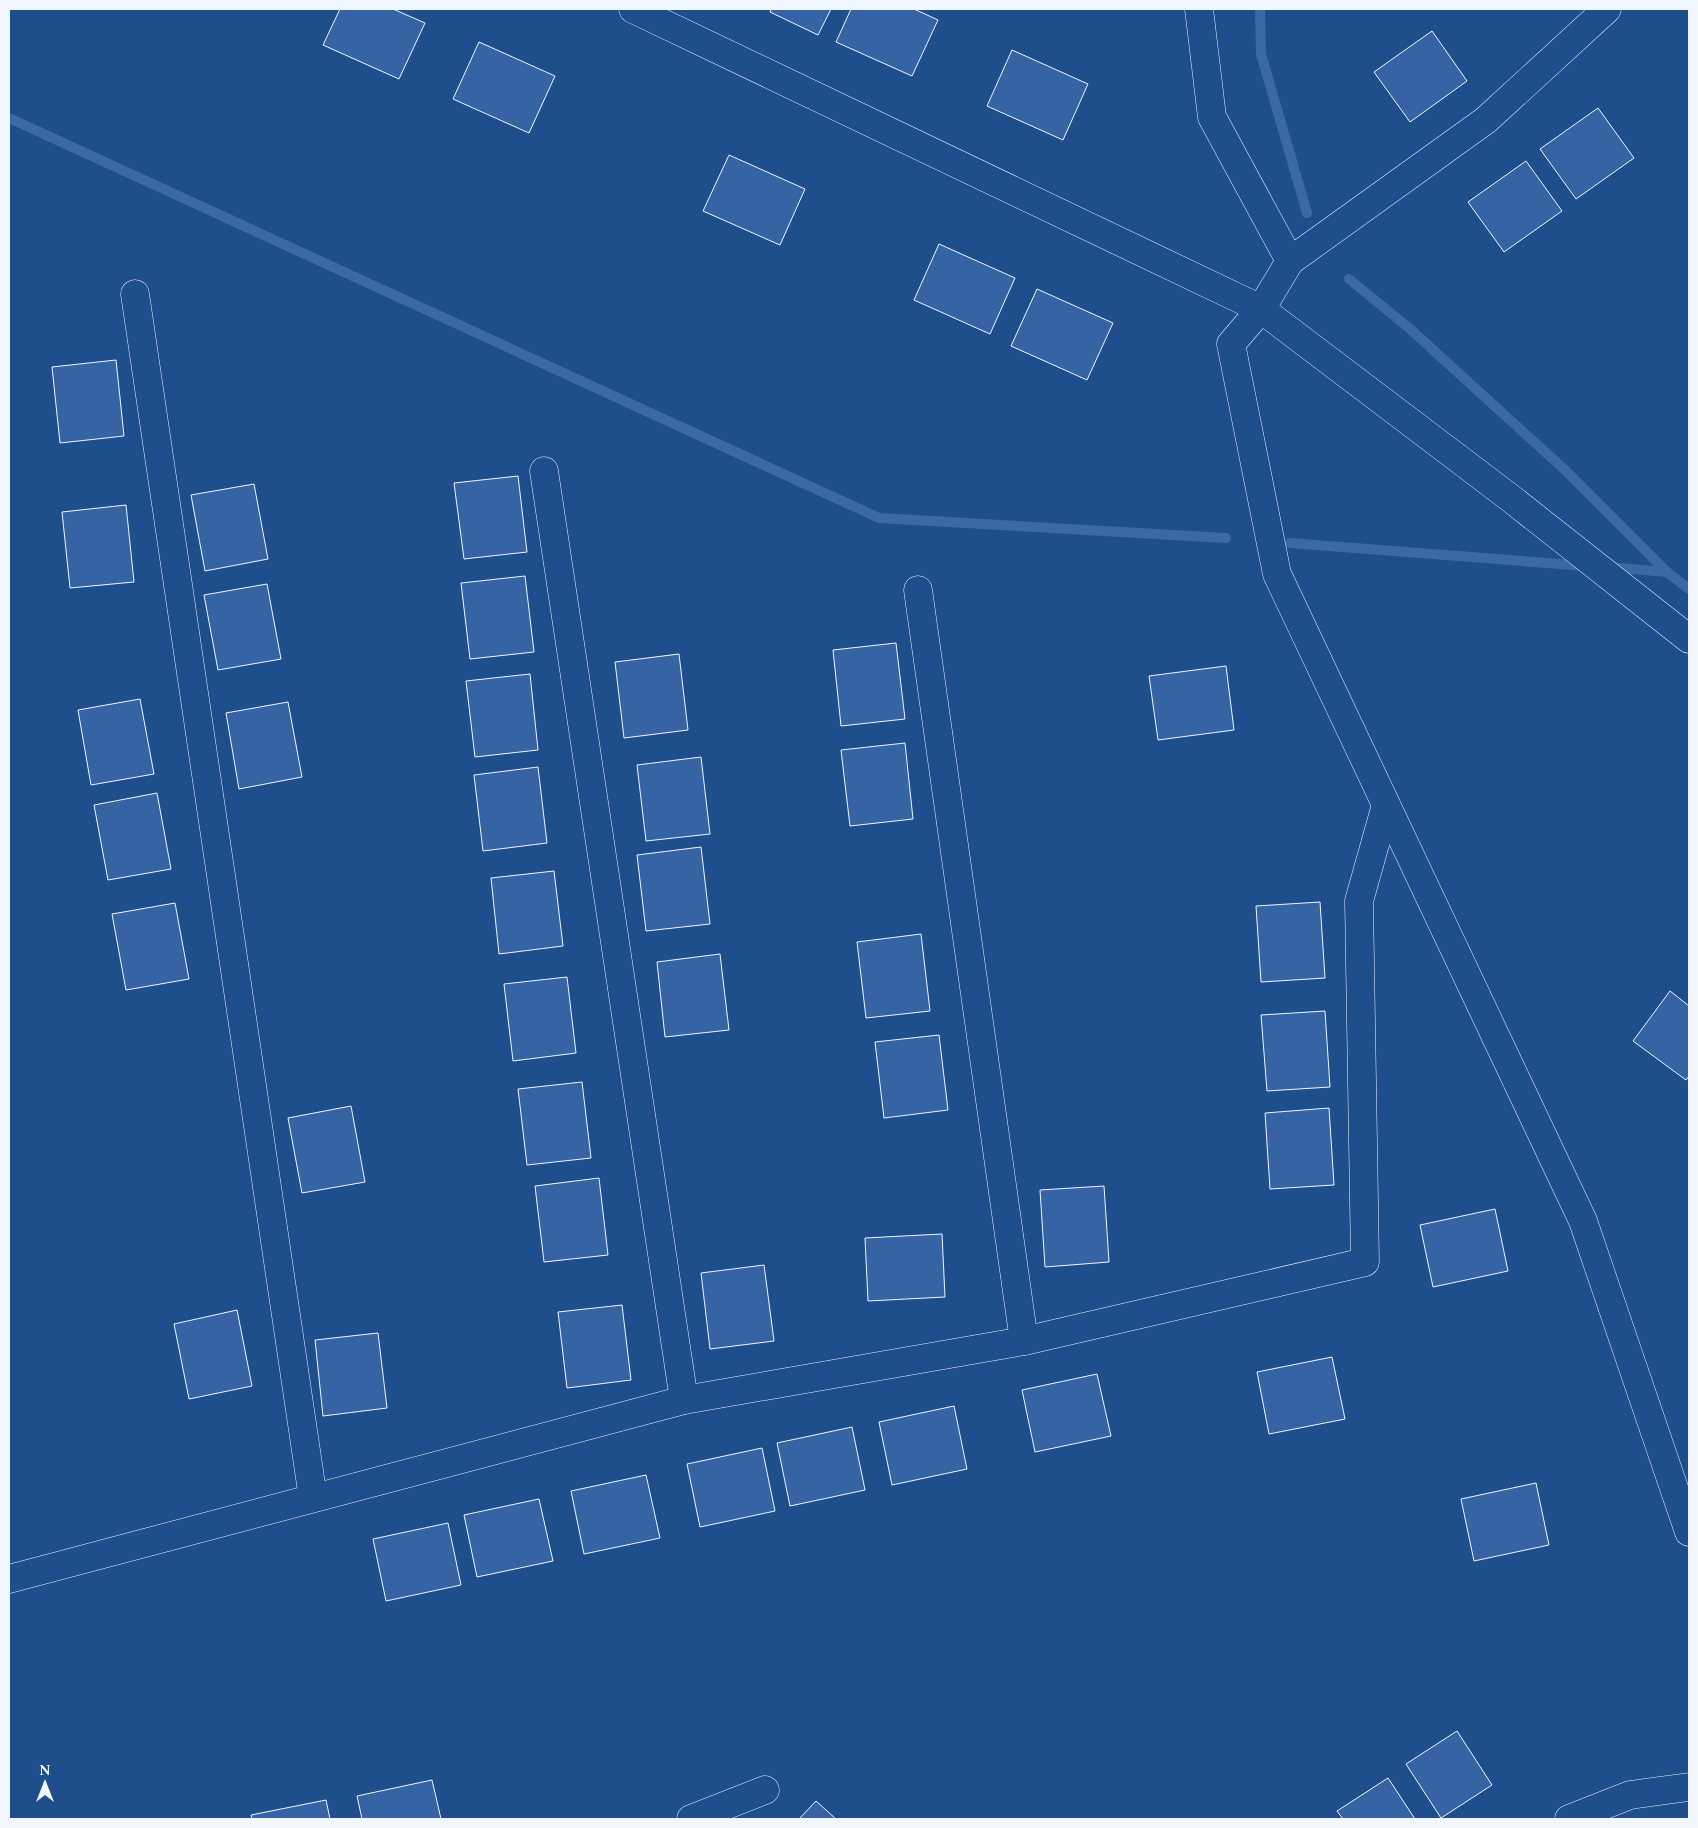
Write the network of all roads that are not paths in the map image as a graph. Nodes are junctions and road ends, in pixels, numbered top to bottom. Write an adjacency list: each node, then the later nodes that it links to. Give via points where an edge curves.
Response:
1 (633, 9): 6 (street)
2 (1199, 9): 4 (street, via 1212,117)
3 (1607, 9): 4 (street, via 1486,120)
4 (1290, 261): 6 (street)
5 (134, 294): 13 (street)
6 (1261, 308): 9 (street); 10 (street, via 1231,344 1277,574)
7 (544, 471): 12 (street)
8 (918, 590): 11 (street)
9 (1689, 639)
10 (1386, 805): 11 (street, via 1359,901 1365,1262); 14 (street, via 1583,1221)
11 (1024, 1341): 12 (street)
12 (684, 1400): 13 (street)
13 (313, 1498): 15 (street)
14 (1689, 1532)
15 (9, 1579)
16 (1689, 1787): 19 (street, via 1630,1795)
17 (765, 1790): 18 (street)
18 (691, 1819)
19 (1569, 1819)

